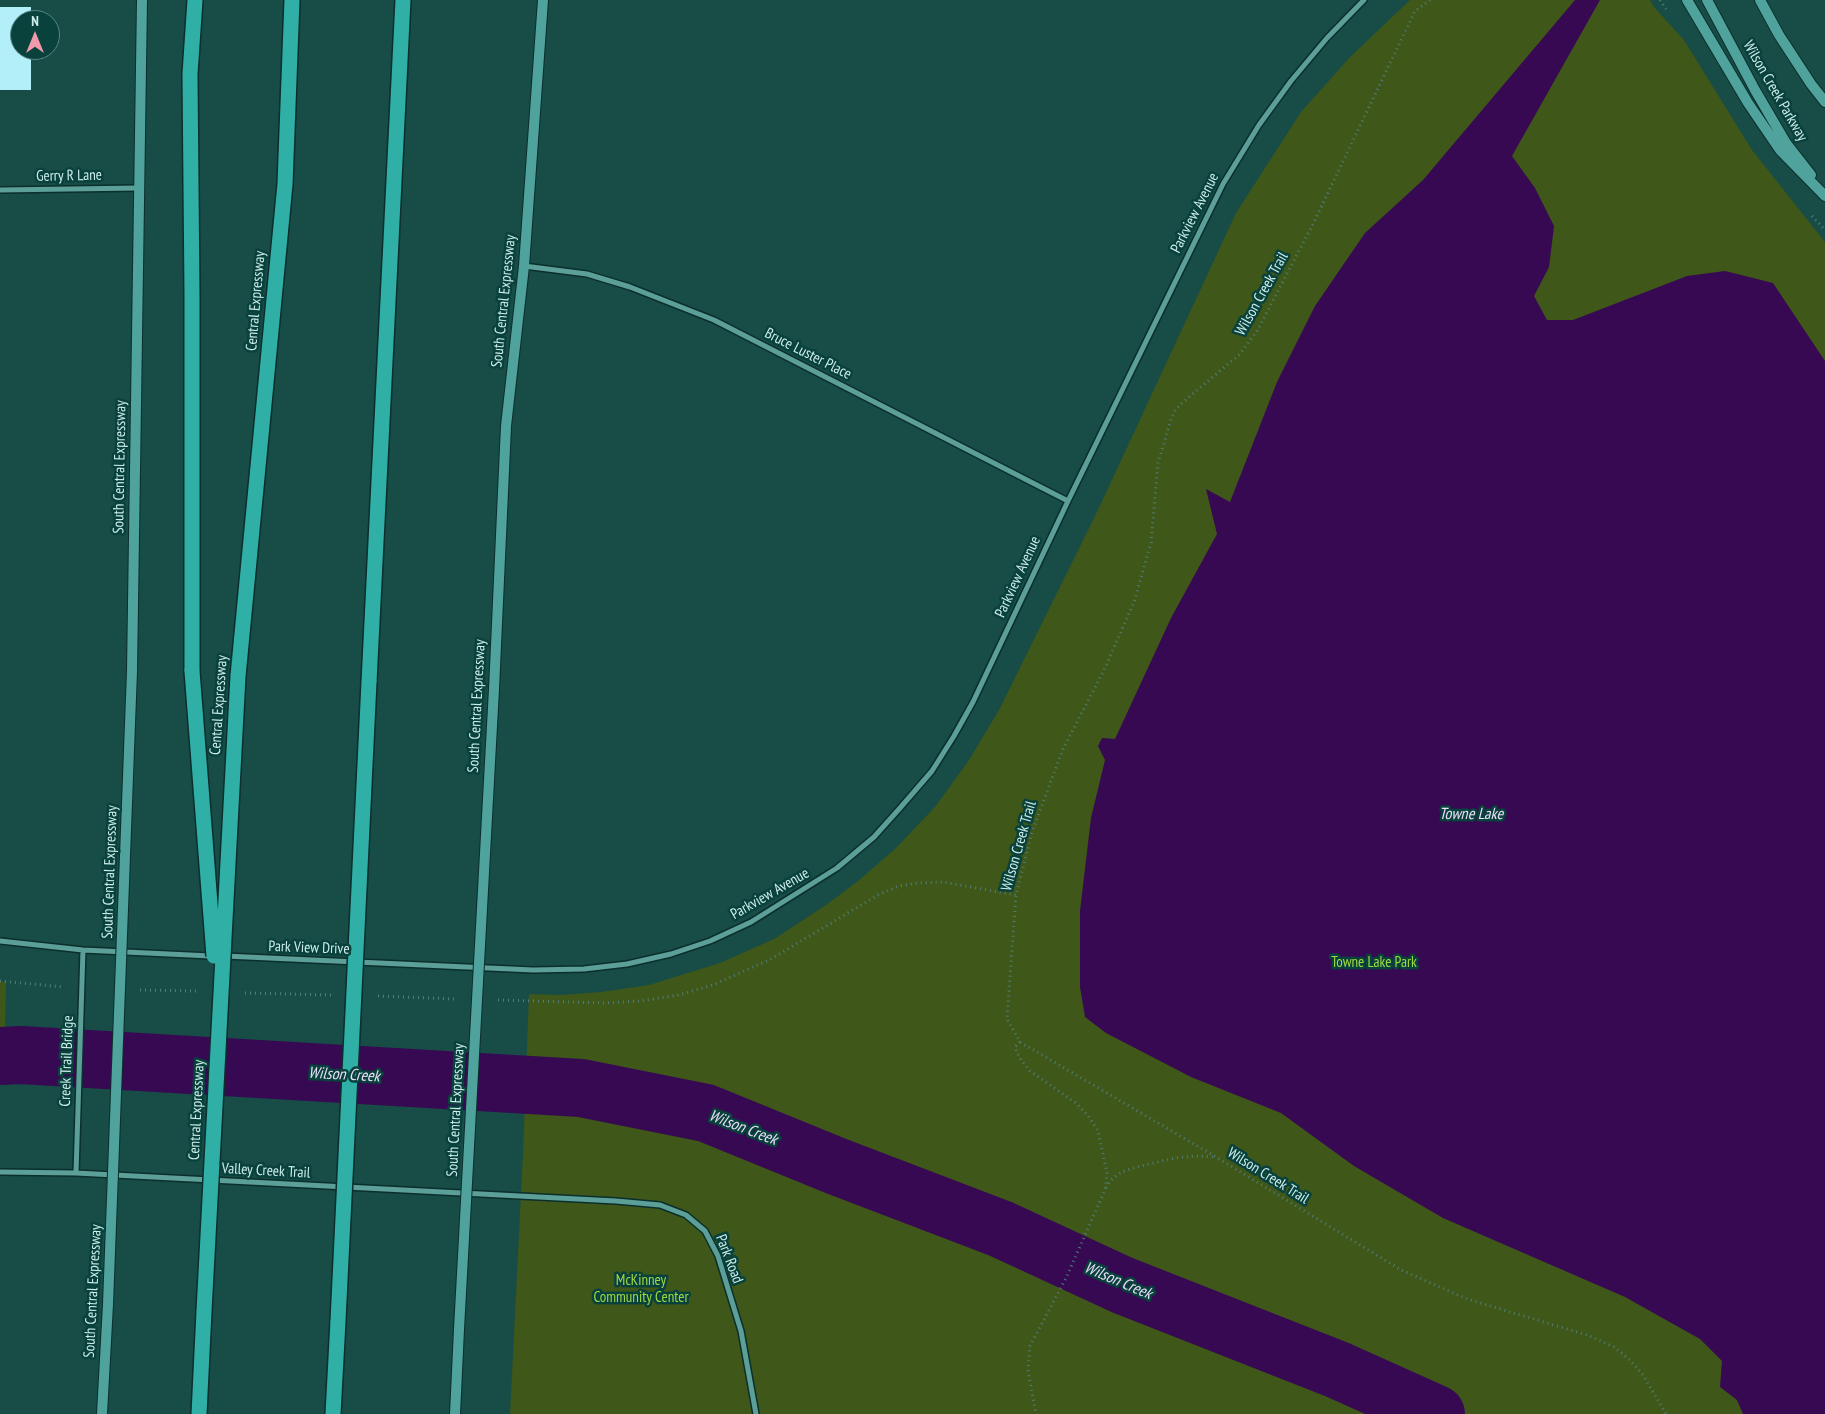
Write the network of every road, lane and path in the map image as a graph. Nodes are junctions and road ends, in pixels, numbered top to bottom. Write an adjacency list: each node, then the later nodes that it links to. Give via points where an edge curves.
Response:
1 (142, 0): 12 (main road, South Central Expressway)
2 (195, 0): 24 (highway, bridge, via 190,74 192,671)
3 (292, 0): 24 (highway, Central Expressway, bridge, via 285,184 238,676)
4 (403, 0): 33 (highway, bridge)
5 (543, 0): 15 (main road, South Central Expressway)
6 (1364, 0): 16 (street, Parkview Avenue, via 1291,80 1237,160)
7 (1430, 0): 17 (path, Wilson Creek Trail, via 1415,11 1313,224 1257,331 1240,354 1176,410 1158,463 1150,543 1134,602 1104,670 1063,749 1032,832)
8 (1687, 0): 14 (main road, via 1780,150)
9 (1707, 0): 14 (main road, Wilson Creek Parkway, via 1786,143)
10 (1760, 0): 11 (main road, via 1779,35)
11 (1825, 102)
12 (139, 188): 13 (street, Gerry R Lane); 31 (main road, South Central Expressway, bridge, via 132,671)
13 (0, 190)
14 (1825, 194)
15 (524, 266): 16 (street, Bruce Luster Place, via 587,274 647,293 714,320); 34 (main road, South Central Expressway, bridge, via 506,426)
16 (1068, 501): 21 (street, Parkview Avenue, via 954,736 932,771 874,837 797,895 710,941 627,964)
17 (1016, 895): 18 (path, via 943,882 899,886 878,895); 25 (path, Wilson Creek Trail, via 1007,1019)
18 (804, 940)
19 (0, 941): 20 (street, Park View Drive)
20 (83, 950): 21 (street, Park View Drive); 28 (street, Creek Trail Bridge)
21 (533, 970)
22 (0, 981): 23 (path)
23 (51, 987)
24 (219, 1015): 32 (highway, Central Expressway, bridge)
25 (1020, 1042): 26 (path, Wilson Creek Trail); 29 (path, via 1015,1047 1030,1071 1076,1103 1098,1132 1107,1173)
26 (1216, 1157): 29 (path, via 1175,1158 1121,1172); 37 (path, Wilson Creek Trail, via 1401,1270 1467,1299 1614,1346 1643,1375)
27 (0, 1172): 28 (street, Valley Creek Trail)
28 (76, 1173): 30 (street, Valley Creek Trail)
29 (1105, 1190): 36 (path, via 1066,1278 1030,1346 1028,1370)
30 (502, 1196): 35 (street, Park Road, via 660,1205 686,1215 705,1230 718,1256 741,1331)
31 (102, 1414)
32 (199, 1414)
33 (333, 1414)
34 (455, 1414)
35 (756, 1414)
36 (1036, 1414)
37 (1666, 1414)

